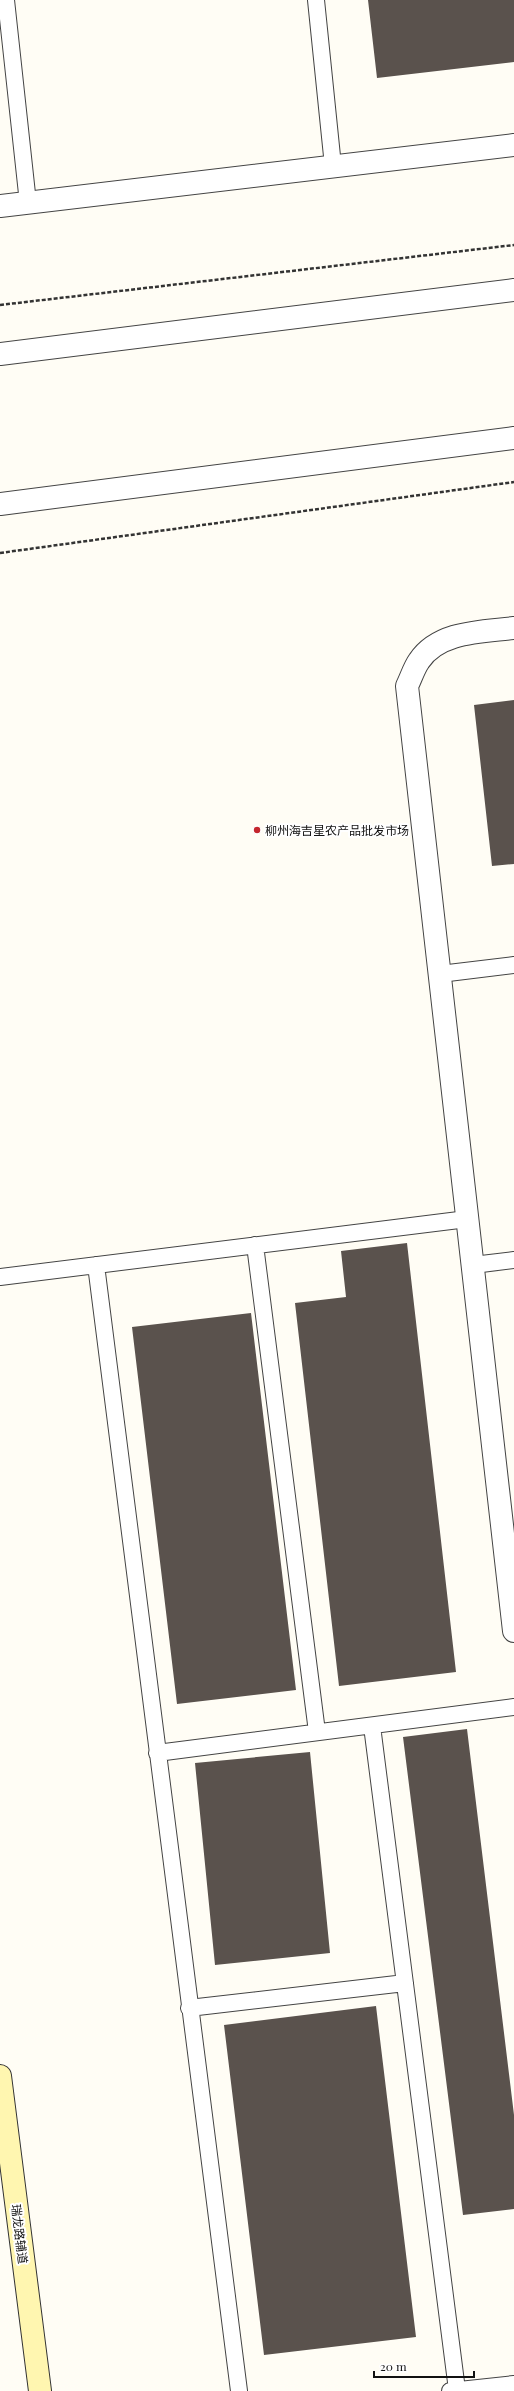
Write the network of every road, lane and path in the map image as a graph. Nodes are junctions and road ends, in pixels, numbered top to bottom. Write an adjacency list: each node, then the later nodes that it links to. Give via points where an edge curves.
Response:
1 (6, 0): 5 (lane)
2 (316, 0): 4 (lane)
3 (514, 145): 4 (street)
4 (333, 166): 5 (street)
5 (28, 203): 6 (street)
6 (0, 206)
7 (514, 245): 9 (path)
8 (514, 290): 10 (street)
9 (0, 305)
10 (0, 354)
11 (514, 438): 13 (street)
12 (514, 482): 14 (path)
13 (0, 504)
14 (0, 553)
15 (514, 628): 17 (street, via 459,634 430,649 418,661 407,686)
16 (514, 965): 17 (lane)
17 (440, 974): 18 (street)
18 (467, 1219): 19 (lane); 22 (street)
19 (255, 1245): 21 (lane); 28 (lane)
20 (514, 1260): 22 (lane)
21 (96, 1265): 23 (lane); 29 (lane)
22 (472, 1265): 24 (street)
23 (0, 1277)
24 (509, 1546): 25 (street)
25 (514, 1631)
26 (514, 1707): 27 (lane)
27 (372, 1726): 28 (lane); 30 (lane)
28 (318, 1732): 29 (lane)
29 (157, 1753): 31 (lane)
30 (405, 1983): 31 (lane); 36 (lane)
31 (189, 2008): 35 (lane)
32 (0, 2076): 34 (main road, 瑞龙路辅道)
33 (514, 2384): 36 (lane)
34 (40, 2391)
35 (239, 2391)
36 (453, 2391)

